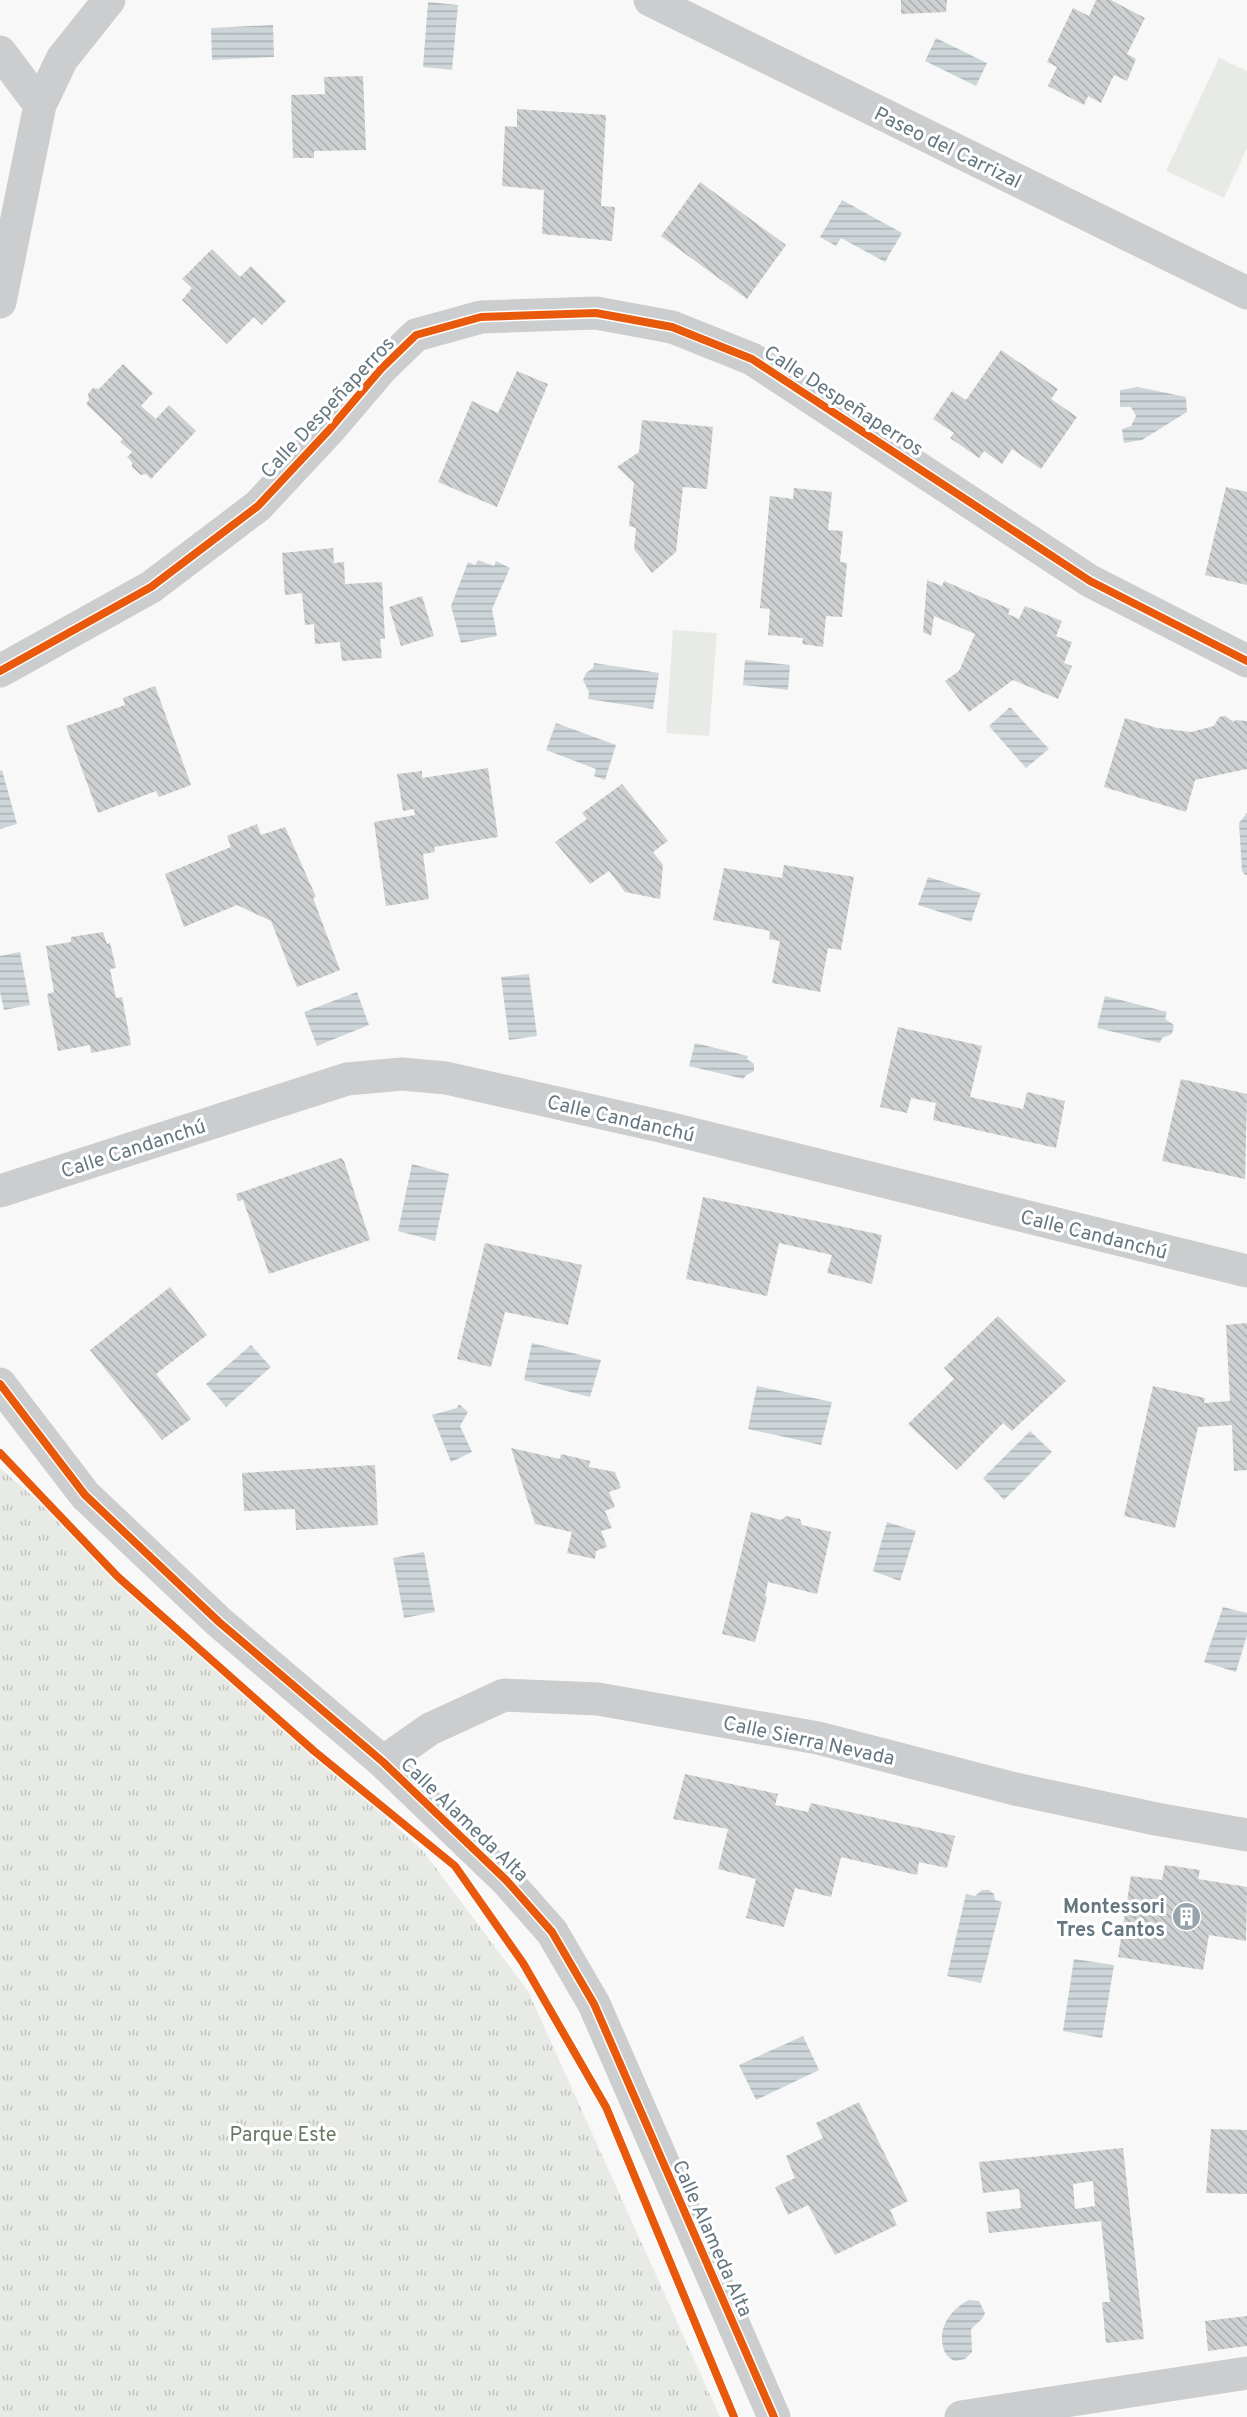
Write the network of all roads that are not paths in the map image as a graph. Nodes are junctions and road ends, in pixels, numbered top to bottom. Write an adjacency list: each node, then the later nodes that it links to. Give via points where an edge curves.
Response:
1 (650, 0): 5 (street, Paseo del Carrizal)
2 (110, 2): 4 (street, via 62,59)
3 (0, 52): 4 (street)
4 (40, 105): 6 (street)
5 (1247, 293)
6 (0, 302)
7 (1247, 661): 8 (street, Calle Despeñaperros, via 1090,580 752,359 672,327 596,313 481,317 416,335 258,506 151,587)
8 (0, 671)
9 (0, 1191): 10 (street, Calle Candanchú, via 347,1079 402,1074 446,1078 652,1125)
10 (1247, 1271)
11 (0, 1384): 12 (street, Calle Alameda Alta, via 85,1495 219,1622)
12 (383, 1762): 13 (street, Calle Sierra Nevada, via 430,1729 504,1695 598,1699 818,1738 1015,1789); 15 (street, Calle Alameda Alta, via 506,1880 552,1932 594,2004)
13 (1247, 1835)
14 (1247, 2373): 16 (street)
15 (774, 2417)
16 (961, 2417)

